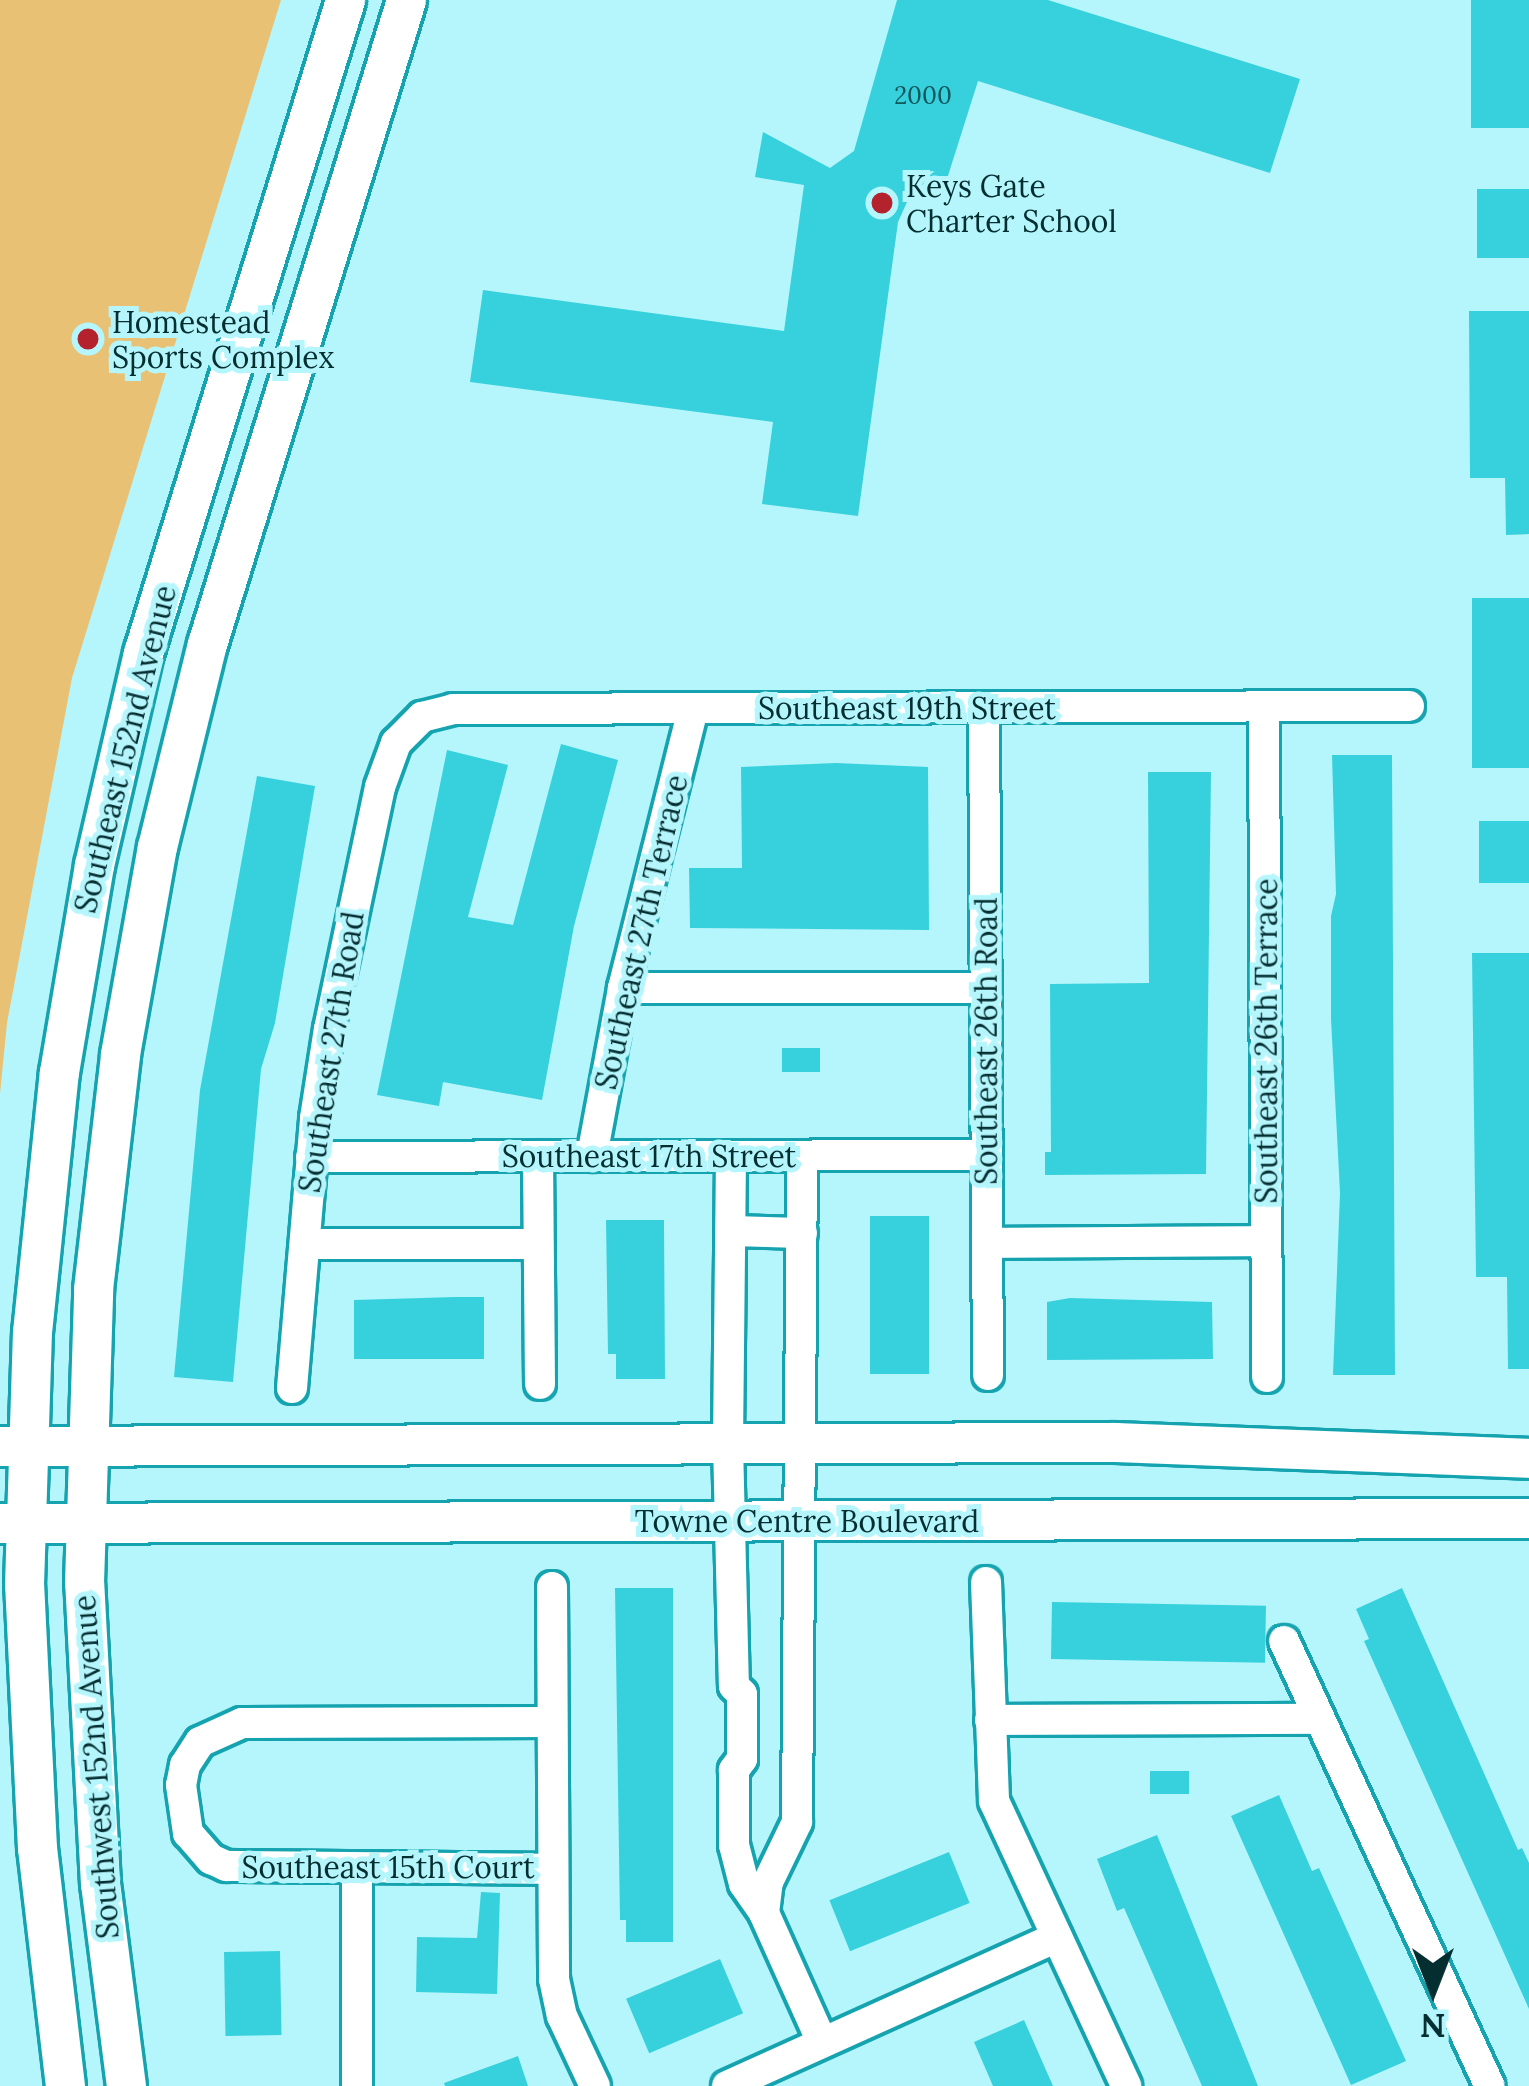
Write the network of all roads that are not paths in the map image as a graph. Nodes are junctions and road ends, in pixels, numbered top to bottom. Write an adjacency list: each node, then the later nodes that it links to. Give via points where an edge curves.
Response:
1 (345, 0): 28 (street, Southeast 152nd Avenue, via 143,653 94,865)
2 (406, 0): 29 (street, Southeast 152nd Avenue, via 222,594 157,848 106,1160)
3 (1264, 706): 4 (street, Southeast 19th Street); 5 (street, Southeast 19th Street); 18 (street, Southeast 26th Terrace)
4 (1409, 706)
5 (984, 707): 6 (street, Southeast 19th Street); 9 (street, Southeast 26th Road)
6 (693, 709): 7 (street, Southeast 19th Street, via 453,709); 8 (street, Southeast 27th Terrace)
7 (410, 726): 15 (street, Southeast 27th Road, via 392,751 369,826)
8 (623, 988): 9 (street); 12 (street, Southeast 27th Terrace)
9 (986, 988): 10 (street, Southeast 26th Road)
10 (986, 1155): 14 (street, Southeast 17th Street); 19 (street, Southeast 26th Road)
11 (538, 1156): 12 (street, Southeast 17th Street); 15 (street, Southeast 17th Street); 21 (street)
12 (592, 1156): 13 (street, Southeast 17th Street)
13 (731, 1156): 14 (street, Southeast 17th Street); 16 (street)
14 (802, 1156): 17 (street)
15 (311, 1157): 20 (street, Southeast 27th Road)
16 (731, 1231): 17 (street); 27 (street)
17 (802, 1233): 26 (street, via 804,1406)
18 (1266, 1241): 19 (street); 23 (street, Southeast 26th Terrace)
19 (987, 1243): 22 (street, Southeast 26th Road)
20 (305, 1244): 21 (street); 25 (street, Southeast 27th Road)
21 (538, 1244): 24 (street)
22 (988, 1375)
23 (1267, 1377)
24 (540, 1384)
25 (292, 1388)
26 (797, 1443): 27 (street); 30 (street, via 1170,1443); 35 (street)
27 (728, 1444): 29 (street); 34 (street)
28 (15, 1446): 29 (street); 36 (street, Southeast 152nd Avenue)
29 (87, 1446): 37 (street, Southwest 152nd Avenue)
30 (1419, 1457): 31 (street); 32 (street)
31 (1529, 1457)
32 (1414, 1517): 33 (street, Towne Centre Boulevard); 35 (street, Towne Centre Boulevard)
33 (1529, 1518)
34 (731, 1521): 35 (street, Towne Centre Boulevard); 37 (street, Towne Centre Boulevard); 46 (street, via 734,1686 742,1694 736,1858)
35 (795, 1521): 46 (street, via 797,1822 768,1882)
36 (14, 1522): 37 (street, Towne Centre Boulevard); 49 (street, Southwest 152nd Avenue)
37 (86, 1523): 50 (street, Southwest 152nd Avenue, via 93,1796)
38 (986, 1582): 42 (street)
39 (552, 1587): 43 (street)
40 (1284, 1641): 41 (street)
41 (1319, 1719): 42 (street); 55 (street)
42 (990, 1720): 47 (street, via 994,1801)
43 (552, 1722): 44 (street, Southeast 15th Court, via 242,1723 194,1749 182,1776 182,1816 211,1859 239,1869); 45 (street)
44 (357, 1869): 45 (street, Southeast 15th Court); 51 (street)
45 (552, 1869): 52 (street, via 556,1997)
46 (764, 1912): 48 (street)
47 (1057, 1937): 48 (street); 54 (street)
48 (822, 2042): 53 (street)
49 (65, 2086)
50 (126, 2086)
51 (357, 2086)
52 (595, 2086)
53 (727, 2086)
54 (1126, 2086)
55 (1490, 2086)

